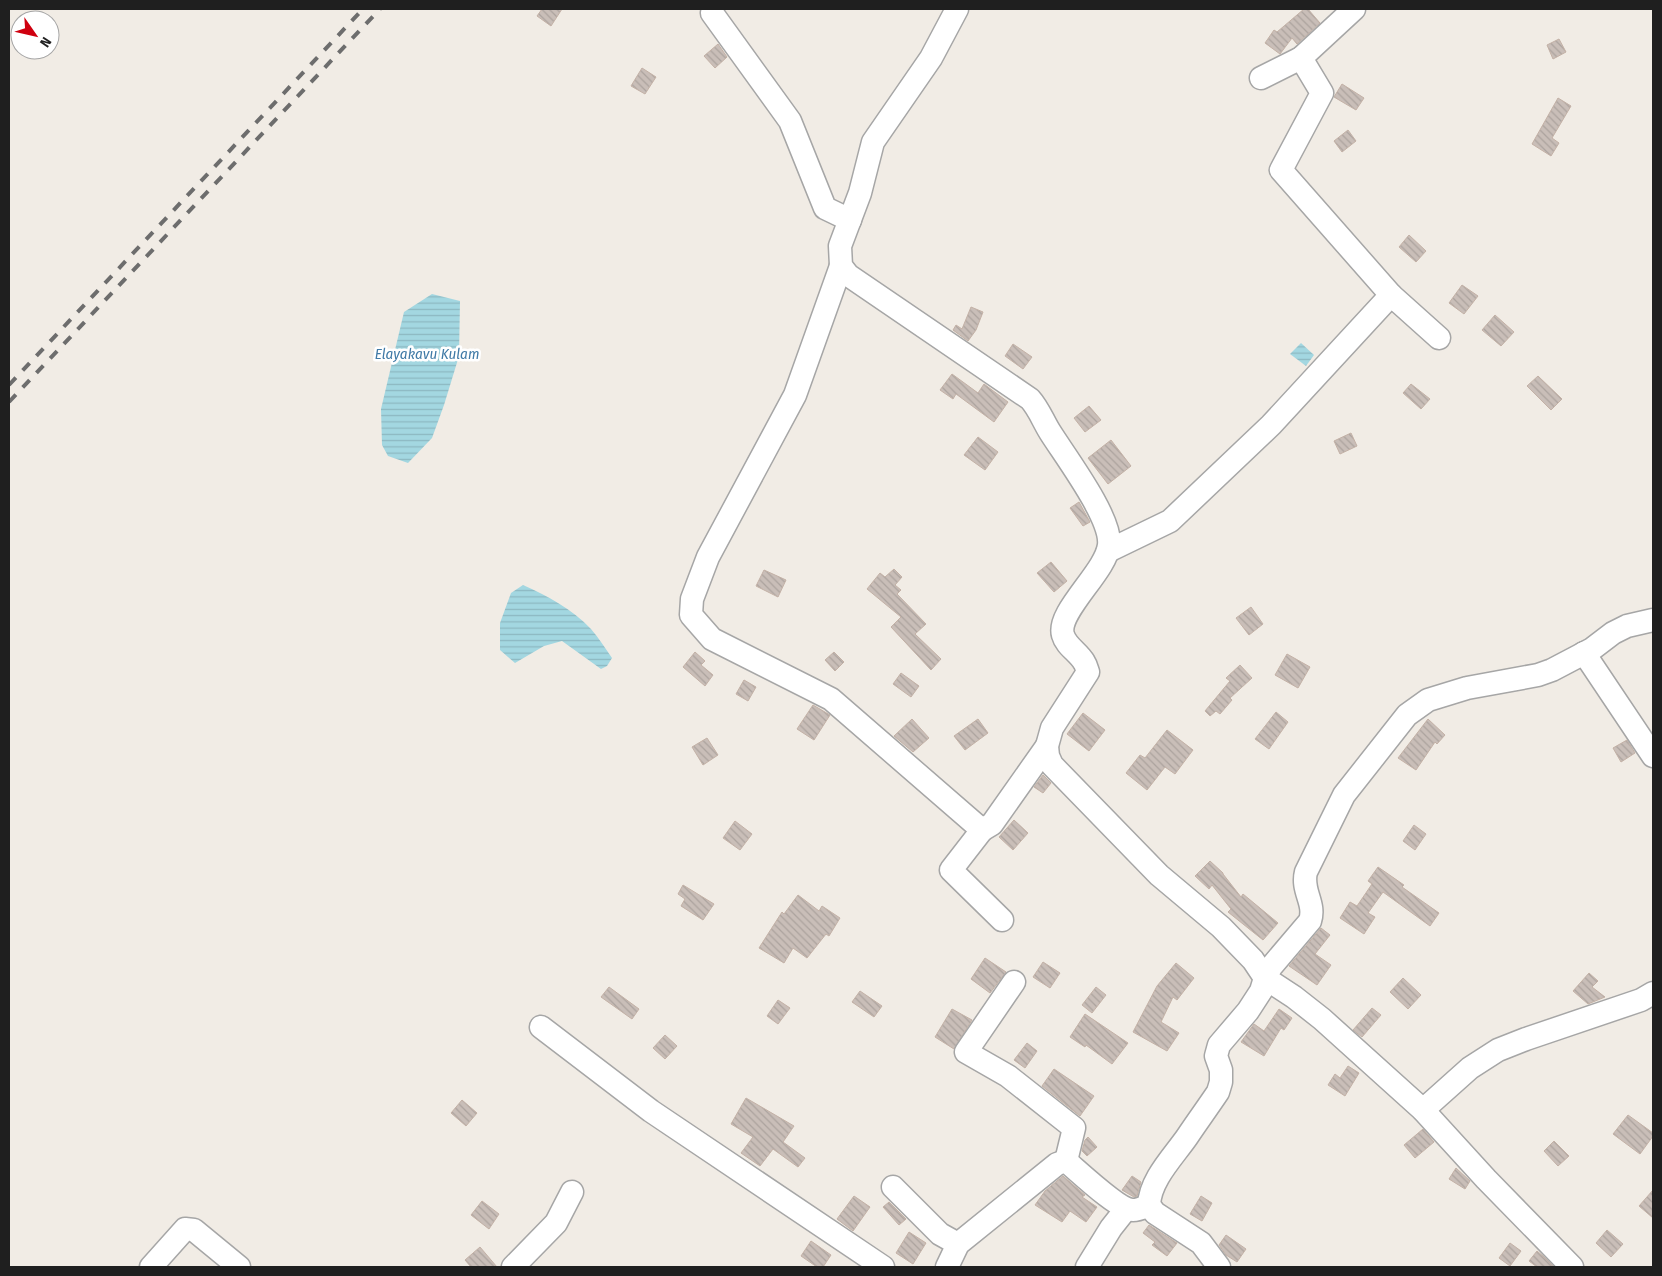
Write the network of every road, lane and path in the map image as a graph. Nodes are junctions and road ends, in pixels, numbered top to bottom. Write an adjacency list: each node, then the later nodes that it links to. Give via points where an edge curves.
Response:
1 (957, 9): 6 (street, via 931,58 873,142)
2 (1354, 9): 4 (street)
3 (712, 13): 6 (street, via 790,122 825,208)
4 (1301, 58): 5 (street); 8 (street, via 1322,92 1281,170)
5 (1261, 78)
6 (850, 220): 7 (street, via 840,246)
7 (842, 266): 10 (street, via 848,275 1030,400 1096,505 1106,527 1110,544); 15 (street, via 795,396 708,557 692,599 691,615 712,639 831,699)
8 (1391, 296): 9 (street); 10 (street, via 1271,425 1170,521)
9 (1439, 338)
10 (1108, 551): 13 (street, via 1063,625 1062,634 1084,661 1088,672 1052,728)
11 (1653, 620): 12 (street, via 1627,626)
12 (1584, 653): 14 (street); 17 (street, via 1538,675 1492,682 1428,700 1407,715 1344,795 1306,872 1304,885 1311,905 1310,921)
13 (1047, 746): 15 (street, via 992,824); 17 (street, via 1052,765 1062,778 1159,875 1221,927 1253,960)
14 (1653, 756)
15 (982, 830): 16 (street, via 951,870)
16 (1002, 920)
17 (1265, 978): 21 (street, via 1322,1019); 25 (street, via 1248,1011 1219,1045 1216,1056 1221,1082 1218,1092 1152,1188)
18 (1014, 982): 22 (street, via 966,1052 1008,1076 1074,1128)
19 (1653, 993): 21 (street, via 1498,1050 1470,1068)
20 (541, 1027): 31 (street, via 651,1110)
21 (1423, 1110): 35 (street)
22 (1066, 1161): 26 (street); 27 (street, via 1057,1164)
23 (893, 1187): 27 (street, via 940,1234)
24 (572, 1192): 30 (street, via 556,1223)
25 (1148, 1205): 26 (street, via 1132,1210); 34 (street, via 1201,1243)
26 (1126, 1208): 33 (street)
27 (958, 1244): 32 (street)
28 (151, 1267): 29 (street, via 185,1230 194,1230)
29 (239, 1267)
30 (513, 1267)
31 (883, 1267)
32 (947, 1267)
33 (1087, 1267)
34 (1219, 1267)
35 (1572, 1267)

